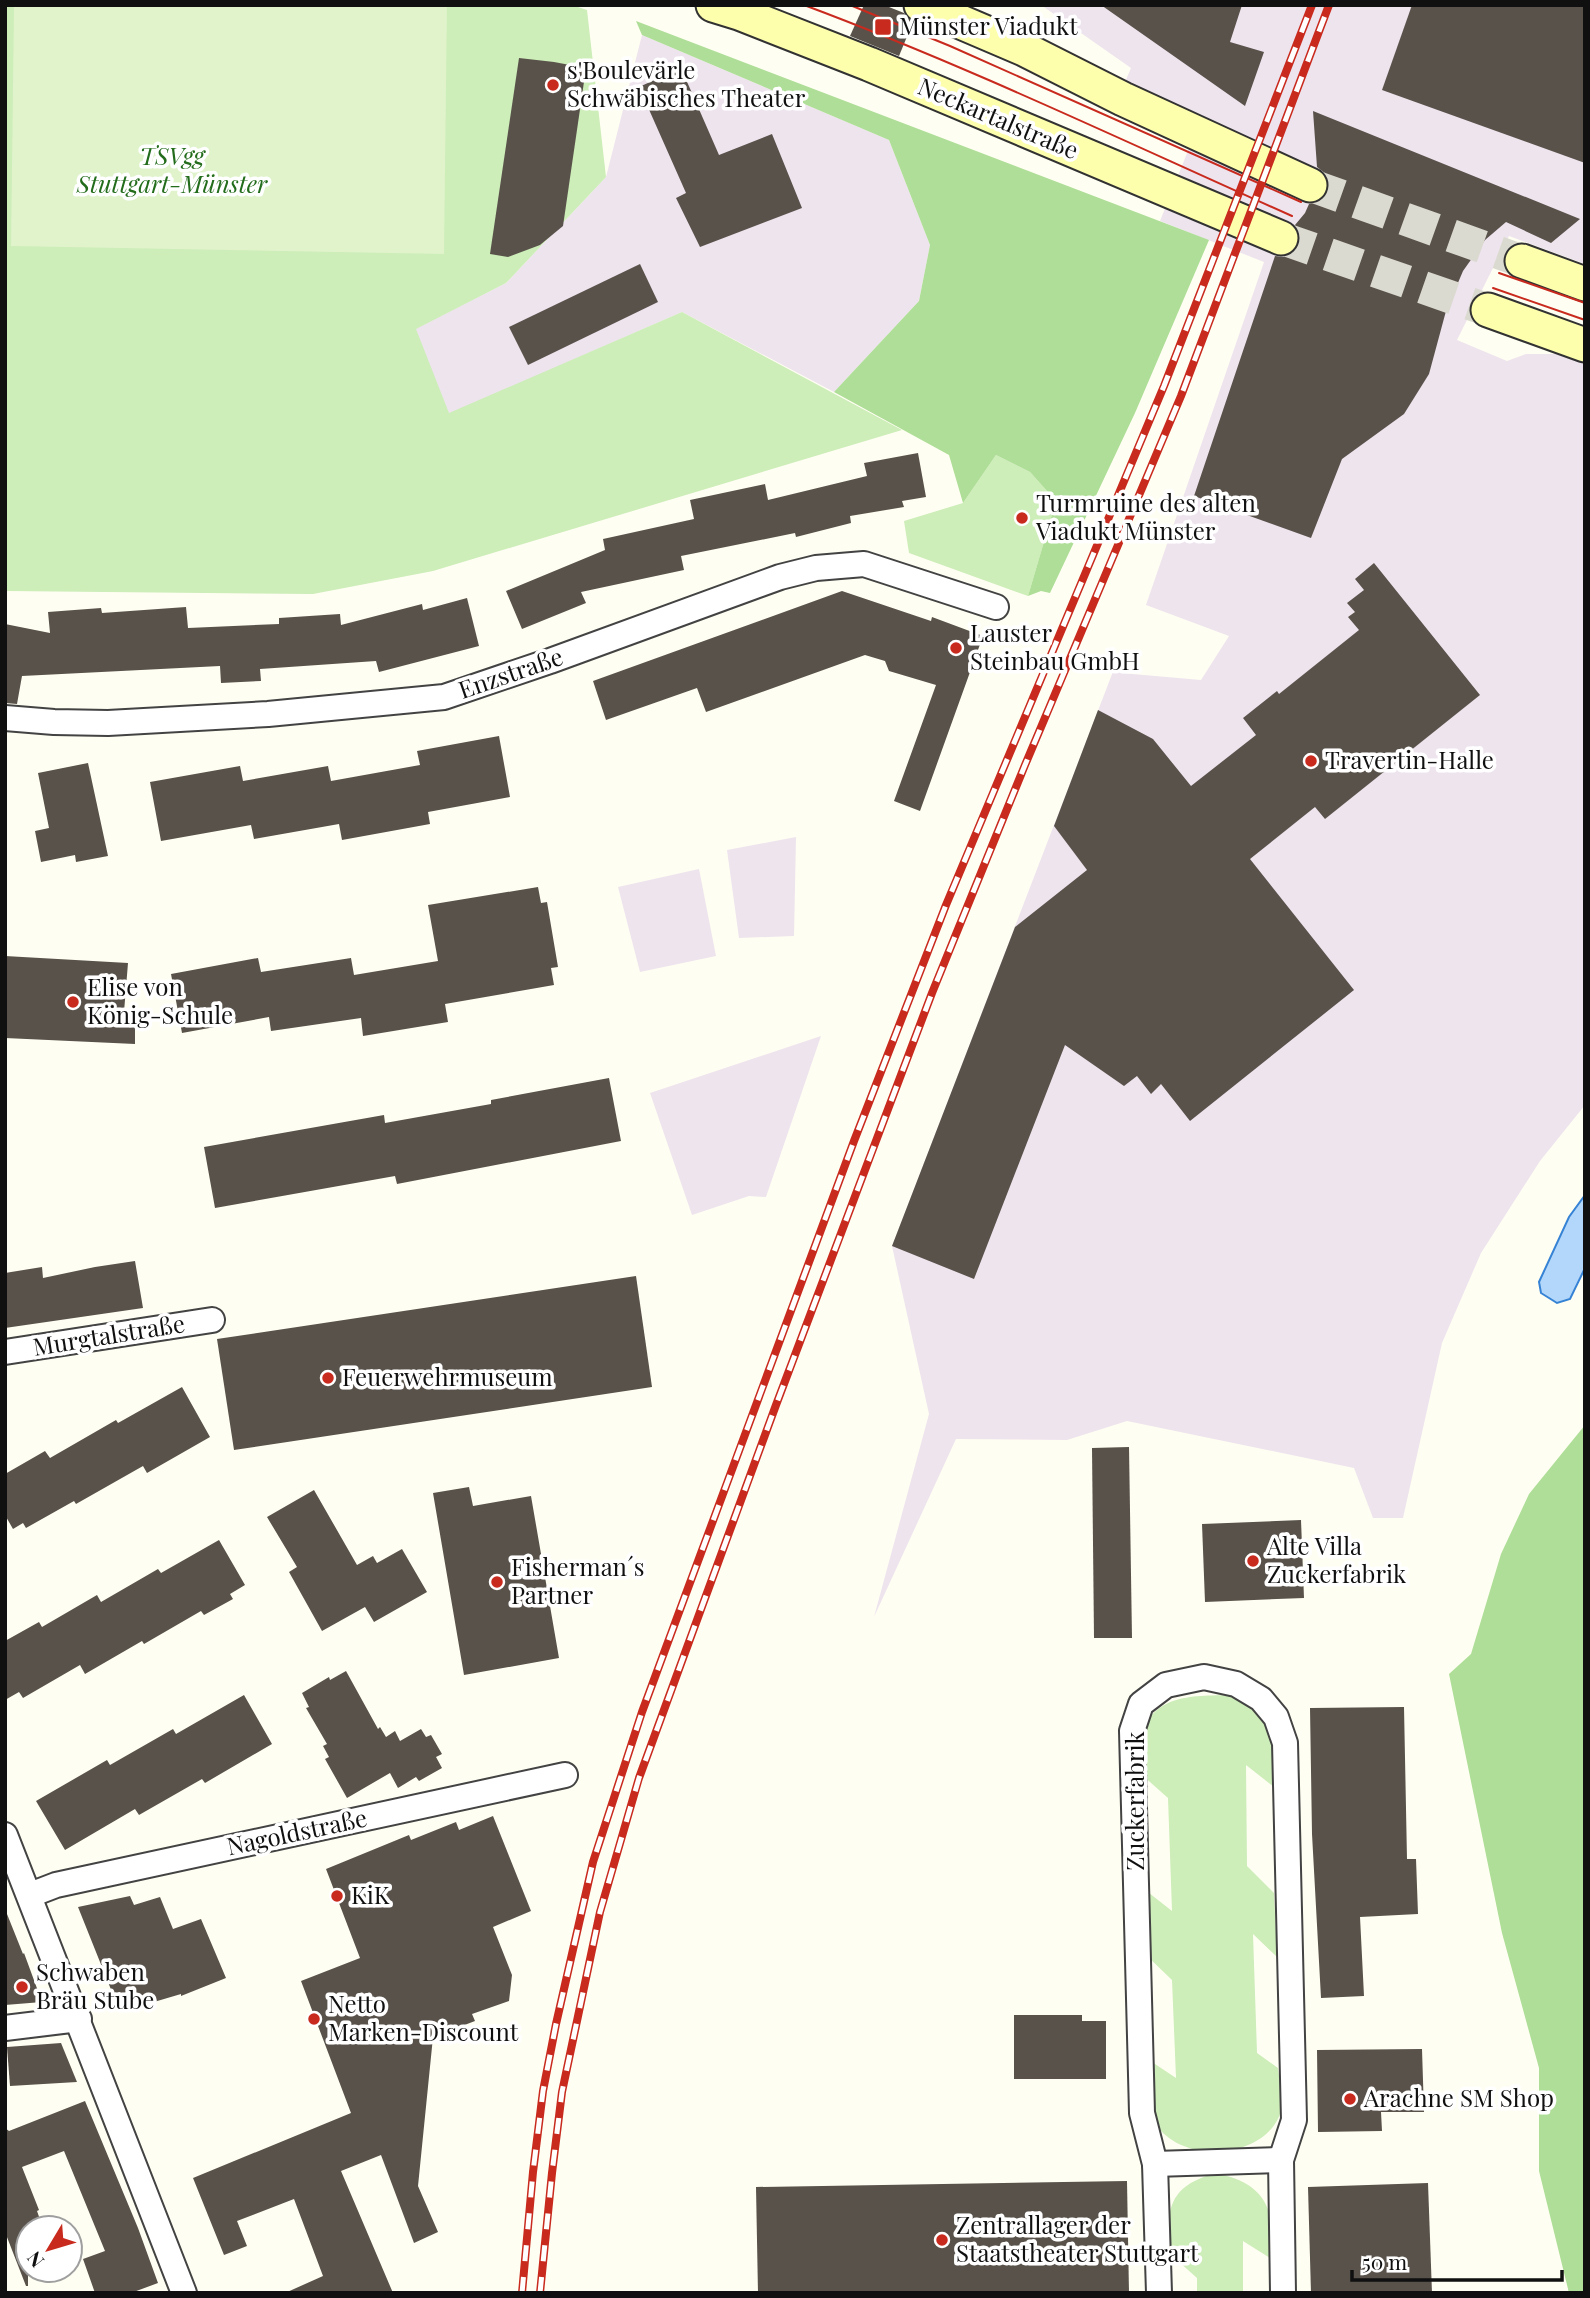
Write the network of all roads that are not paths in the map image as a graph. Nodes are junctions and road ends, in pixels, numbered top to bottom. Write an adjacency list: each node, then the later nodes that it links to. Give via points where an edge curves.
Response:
1 (713, 5): 4 (main road, Neckartalstraße, via 869,64)
2 (921, 5): 3 (main road, via 1024,48)
3 (1310, 185)
4 (1281, 238)
5 (1522, 261): 6 (main road)
6 (1585, 284)
7 (1488, 310): 8 (main road)
8 (1585, 345)
9 (996, 607): 10 (street, Enzstraße, via 864,564 816,568 444,697 108,723)
10 (5, 718)
11 (212, 1320): 12 (street, Murgtalstraße)
12 (5, 1352)
13 (565, 1775): 15 (street, Nagoldstraße, via 56,1885)
14 (5, 1835): 15 (street)
15 (30, 1895): 16 (street)
16 (79, 2020): 17 (street); 20 (street)
17 (5, 2028)
18 (1281, 2160): 19 (street); 19 (street, Zuckerfabrik, via 1294,2120 1285,1743 1276,1717 1261,1699 1236,1684 1204,1677 1166,1685 1141,1704 1132,1731 1142,2113); 22 (street, Zuckerfabrik)
19 (1155, 2164): 21 (street, Zuckerfabrik)
20 (184, 2293)
21 (1159, 2293)
22 (1283, 2293)

